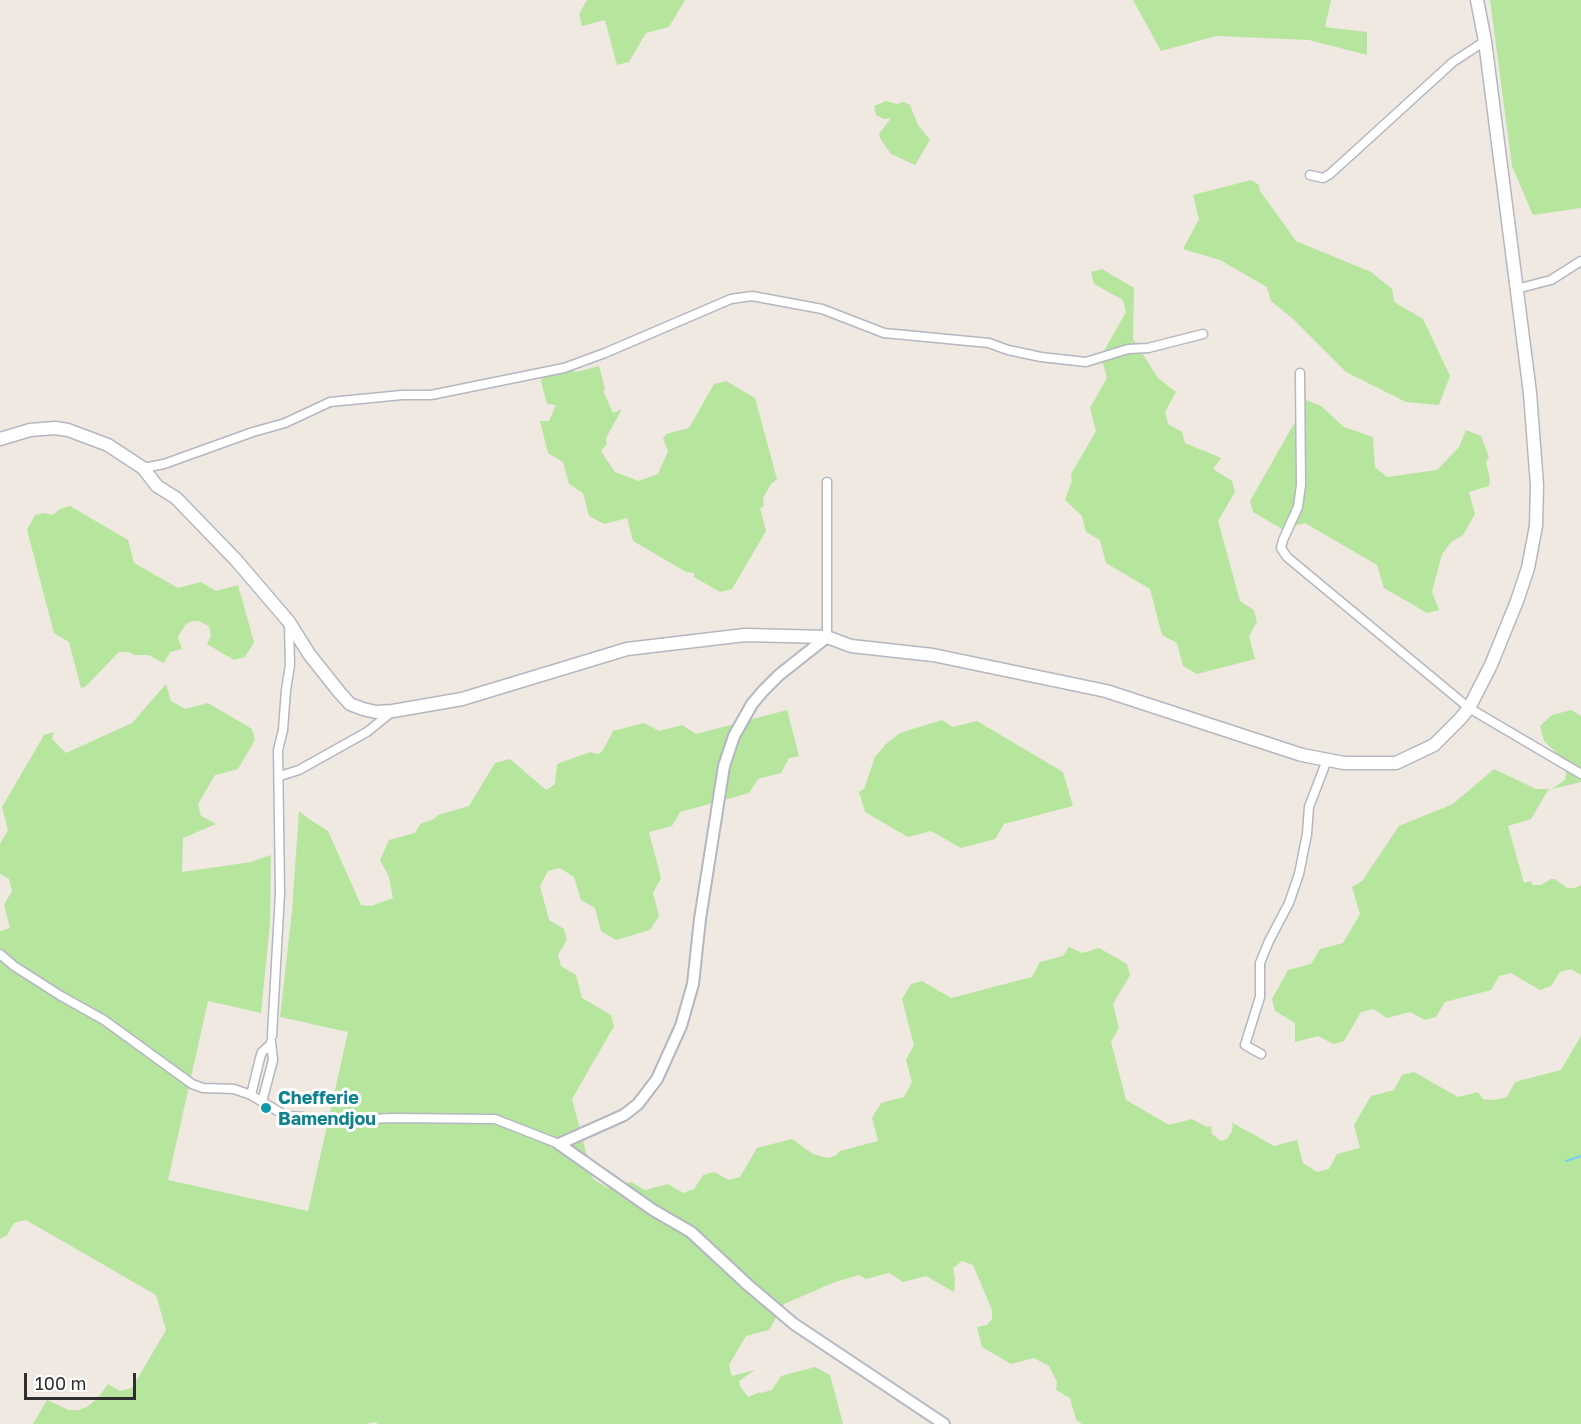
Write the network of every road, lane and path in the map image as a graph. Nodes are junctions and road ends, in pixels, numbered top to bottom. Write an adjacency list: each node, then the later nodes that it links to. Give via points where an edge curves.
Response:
1 (1478, 0): 2 (main road)
2 (1485, 41): 3 (street, via 1453,62 1330,174 1323,178); 5 (main road)
3 (1310, 175)
4 (1581, 261): 5 (street, via 1551,280)
5 (1516, 289): 13 (main road, via 1533,426 1536,526 1517,601)
6 (1203, 334): 9 (street, via 1086,362 1041,357 989,343 884,333 822,309 752,296 731,299 564,368 431,395 330,402 285,423)
7 (1300, 373): 13 (street, via 1301,485 1298,507 1281,548)
8 (0, 439): 9 (main road, via 30,429 68,430 108,445)
9 (143, 468): 11 (main road, via 236,560)
10 (827, 482): 12 (street)
11 (289, 622): 14 (main road, via 309,654 350,704 376,712); 17 (street, via 290,665 278,750)
12 (827, 637): 14 (main road, via 745,635 627,649 462,699); 15 (main road, via 850,646 933,655 1106,691); 23 (street, via 763,691 734,736 718,800 693,984 681,1026 661,1072 648,1093 624,1115)
13 (1469, 708): 15 (main road, via 1434,744 1396,763); 16 (street)
14 (393, 711): 17 (street, via 367,732 299,770)
15 (1327, 760): 20 (street, via 1309,807 1299,874 1260,963 1260,997 1245,1045)
16 (1581, 774)
17 (280, 776): 19 (street, via 280,893)
18 (0, 954): 21 (street, via 104,1020 192,1084)
19 (271, 1041): 21 (street, via 262,1052); 22 (street, via 273,1060)
20 (1261, 1054)
21 (251, 1095): 22 (street)
22 (262, 1102): 23 (street, via 286,1116 322,1121 495,1119)
23 (559, 1144): 24 (street, via 691,1232 794,1324)
24 (944, 1424)

